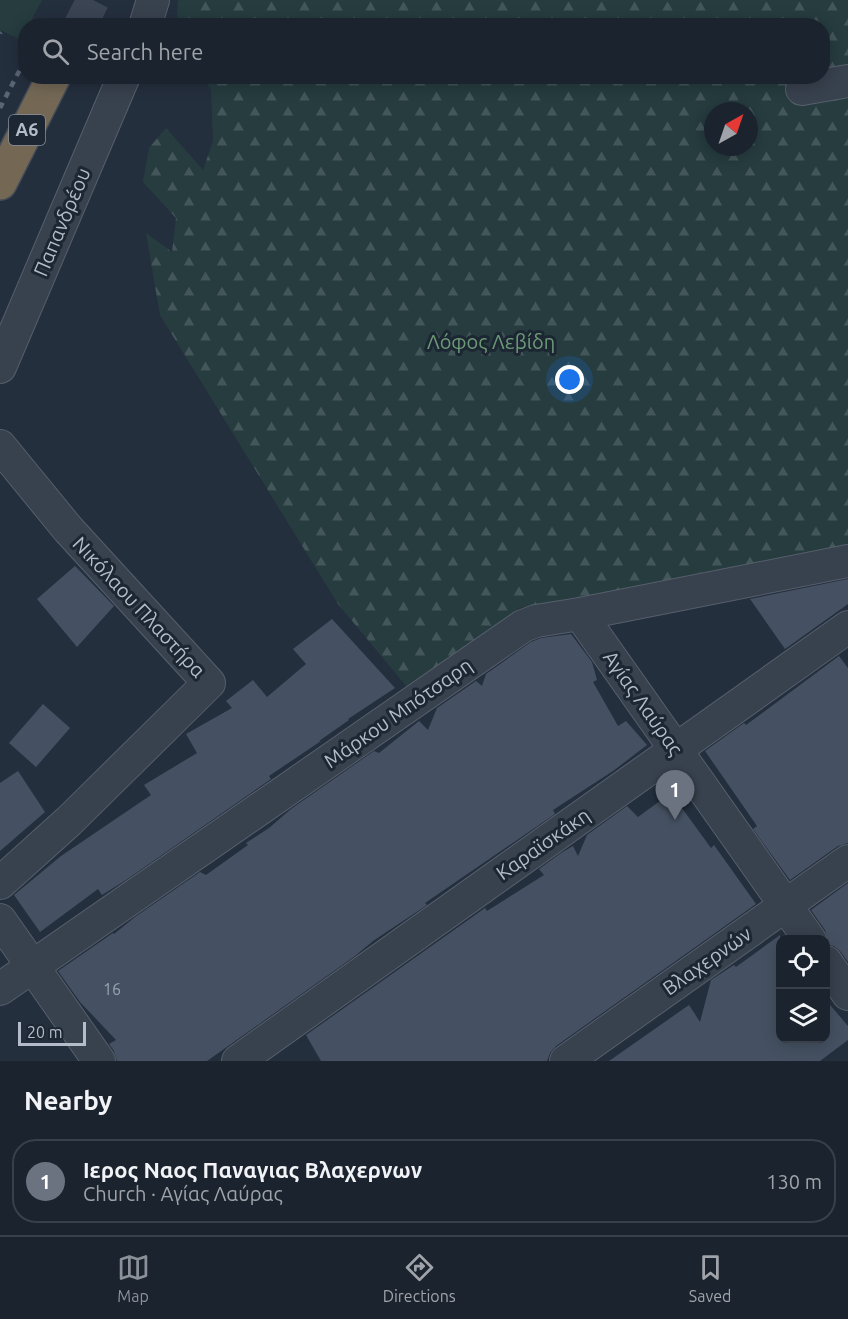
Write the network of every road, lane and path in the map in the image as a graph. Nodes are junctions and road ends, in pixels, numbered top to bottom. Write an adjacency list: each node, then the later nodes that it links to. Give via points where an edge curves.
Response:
1 (153, 0): 2 (street)
2 (147, 18)
3 (848, 81): 6 (street)
4 (50, 84): 7 (highway, Α6)
5 (121, 84): 8 (street, Παπανδρέου)
6 (802, 89)
7 (0, 183)
8 (0, 368)
9 (0, 446): 15 (street, Νικόλαου Πλαστήρα, via 68,529 209,683)
10 (848, 561): 11 (street, Μάρκου Μπότσαρη)
11 (580, 614): 13 (street, Αγίας Λαύρας); 19 (street, Μάρκου Μπότσαρη, via 523,626)
12 (848, 627): 13 (street, Καραϊσκάκη)
13 (676, 750): 16 (street, Αγίας Λαύρας); 24 (street, Καραϊσκάκη)
14 (848, 861): 16 (street, Βλαχερνών)
15 (0, 883)
16 (785, 905): 18 (street, Αγίας Λαύρας); 25 (street, Βλαχερνών)
17 (0, 920): 19 (street)
18 (807, 935)
19 (31, 967): 21 (street, Μάρκου Μπότσαρη); 23 (street)
20 (830, 969): 22 (street)
21 (0, 989)
22 (848, 994)
23 (99, 1061)
24 (238, 1061)
25 (566, 1061)

